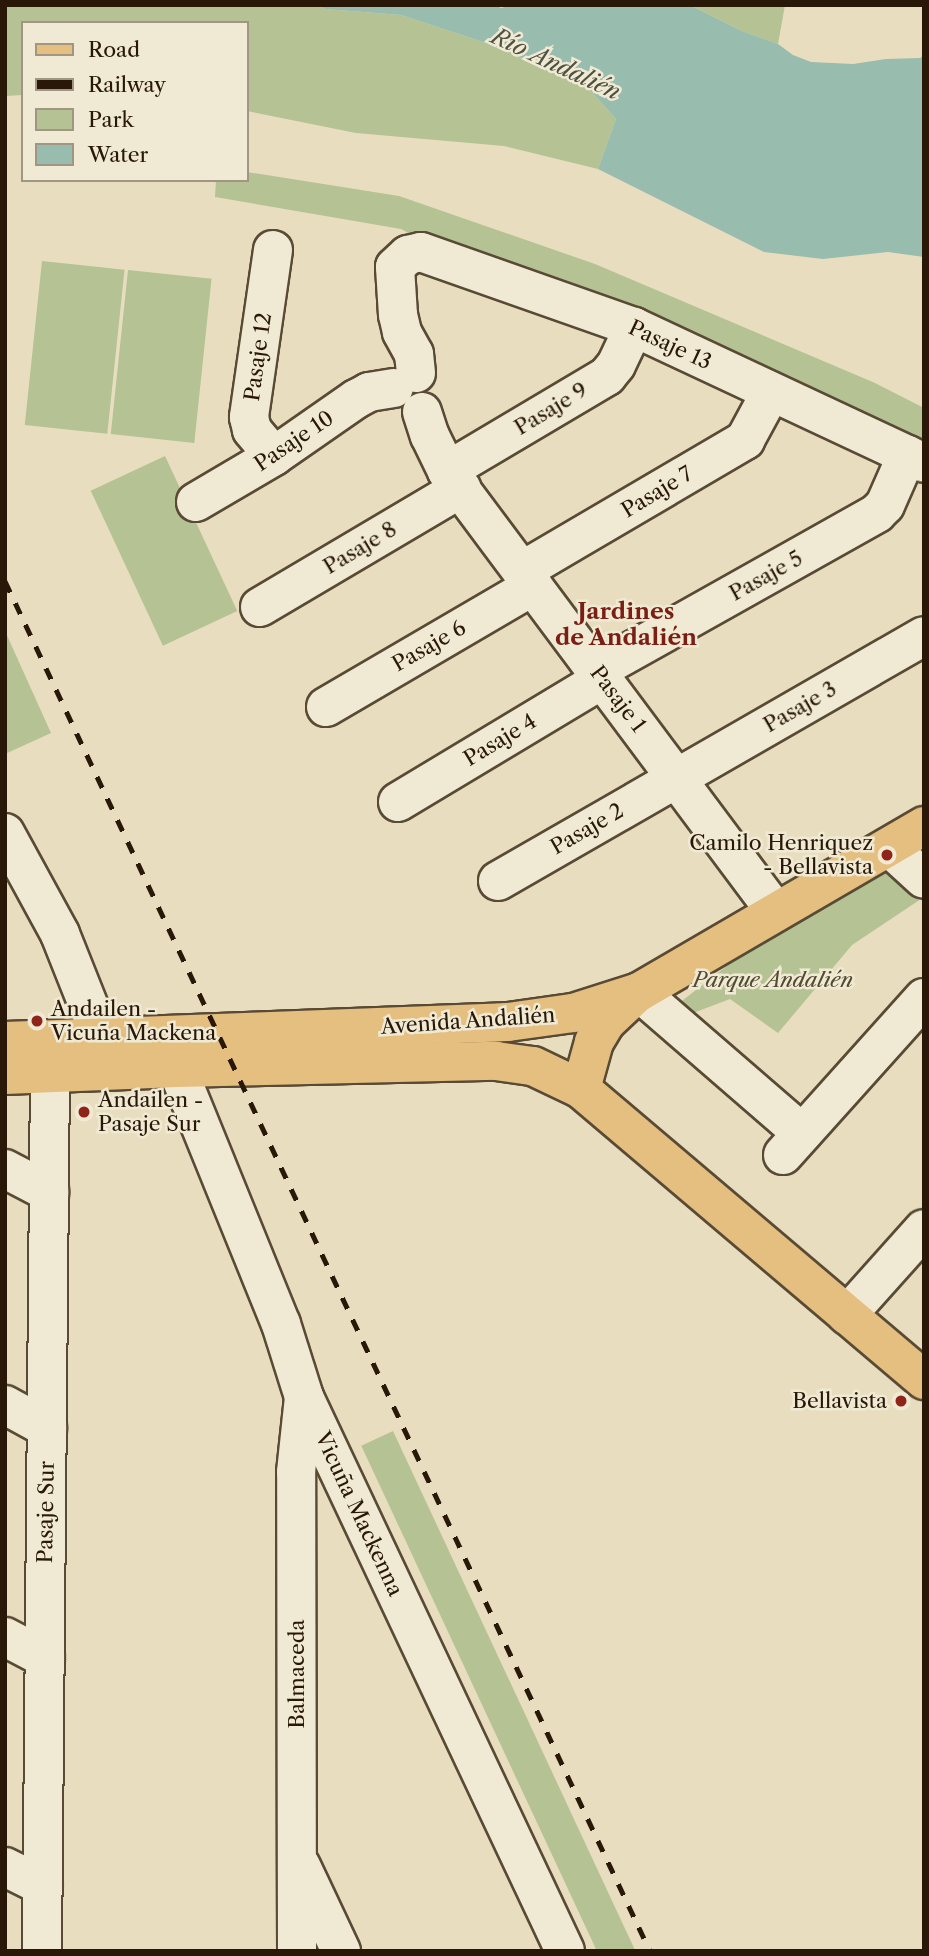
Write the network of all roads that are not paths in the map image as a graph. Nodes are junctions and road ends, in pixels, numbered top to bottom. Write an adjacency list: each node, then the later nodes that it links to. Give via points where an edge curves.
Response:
1 (274, 250): 6 (street, Pasaje 12, via 249,417 252,430)
2 (408, 255): 3 (street, Pasaje 13, via 421,252); 4 (street, Pasaje 1, via 395,267 398,315 414,354)
3 (634, 327): 5 (street, Pasaje 13); 8 (street, Pasaje 9, via 607,376)
4 (411, 391): 6 (street, Pasaje 10, via 369,392); 8 (street, Pasaje 1)
5 (771, 392): 7 (street, Pasaje 13); 10 (street, Pasaje 7, via 745,440)
6 (274, 456): 9 (street, Pasaje 10)
7 (915, 459): 13 (street, Pasaje 5, via 877,513)
8 (454, 480): 10 (street, Pasaje 1); 11 (street, Pasaje 8)
9 (196, 502)
10 (528, 579): 13 (street, Pasaje 1); 14 (street, Pasaje 6)
11 (260, 607)
12 (924, 636): 15 (street, Pasaje 3)
13 (600, 675): 15 (street, Pasaje 1); 16 (street, Pasaje 4)
14 (326, 707)
15 (676, 778): 21 (street, Pasaje 2); 22 (street, Pasaje 1)
16 (398, 802)
17 (924, 826): 19 (main road, Avenida Andalién)
18 (5, 834): 25 (street, via 60,934)
19 (889, 847): 20 (street); 22 (main road, Avenida Andalién)
20 (924, 879)
21 (498, 881)
22 (776, 912): 23 (main road, Avenida Andalién)
23 (639, 992): 24 (street, via 792,1144); 25 (main road, Avenida Andalién, via 547,1019); 30 (main road, via 621,1006 594,1042)
24 (924, 998)
25 (101, 1037): 26 (main road, Avenida Andalién)
26 (5, 1041)
27 (177, 1068): 28 (main road, Avenida Andalién); 30 (main road, Avenida Andalién, via 496,1061 533,1066); 36 (street, Vicuña Mackenna, via 281,1324)
28 (50, 1074): 29 (main road, Avenida Andalién); 32 (street, Pasaje Sur)
29 (5, 1076)
30 (581, 1089): 34 (main road)
31 (5, 1169): 32 (street)
32 (49, 1192): 38 (street, Pasaje Sur)
33 (924, 1228): 34 (street)
34 (847, 1315): 35 (main road)
35 (924, 1380)
36 (304, 1397): 41 (street, Balmaceda, via 296,1472); 47 (street, Vicuña Mackenna)
37 (5, 1405): 38 (street)
38 (47, 1428): 40 (street, Pasaje Sur)
39 (5, 1637): 40 (street)
40 (44, 1658): 43 (street, Pasaje Sur)
41 (297, 1858): 45 (street, Balmaceda); 46 (street)
42 (5, 1867): 43 (street)
43 (43, 1886): 44 (street, Pasaje Sur)
44 (42, 1951)
45 (297, 1951)
46 (341, 1951)
47 (565, 1951)

